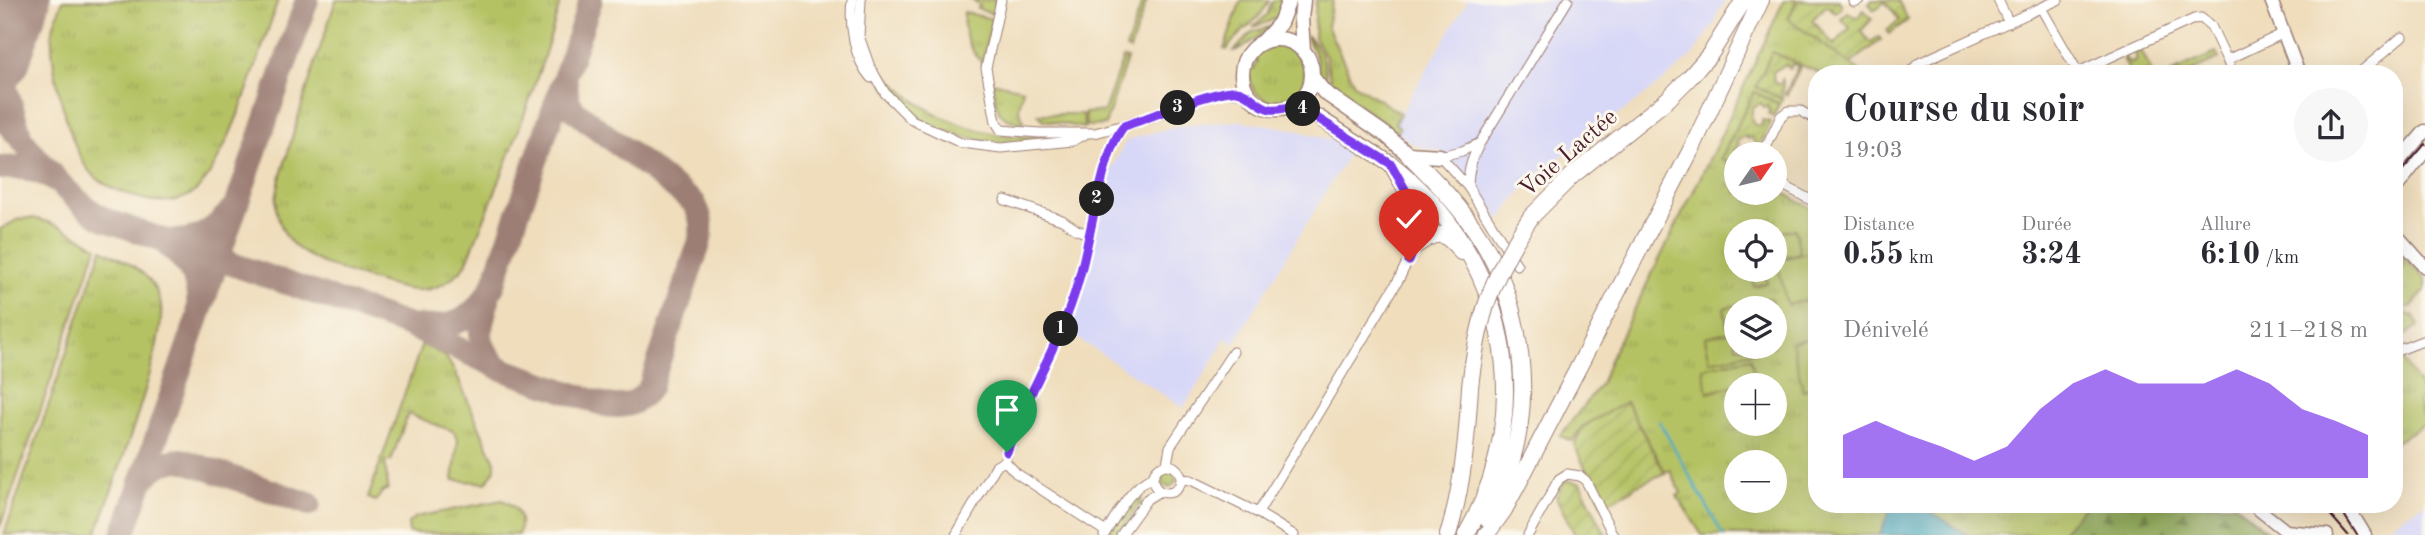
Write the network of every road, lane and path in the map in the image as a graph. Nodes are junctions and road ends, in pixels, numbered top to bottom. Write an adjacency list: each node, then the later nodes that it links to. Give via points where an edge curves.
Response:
1 (852, 0): 27 (street, via 853,37 864,70)
2 (861, 0): 27 (street, via 859,36)
3 (1001, 0): 33 (street, via 986,68 1001,130)
4 (1289, 0): 16 (main road, via 1280,23)
5 (1303, 0): 17 (main road)
6 (1568, 0): 35 (street)
7 (1744, 0): 67 (highway, Voie Lactée, bridge, via 1690,77 1573,175 1531,217 1505,258 1475,342 1465,461)
8 (1762, 0): 69 (highway, via 1680,171 1514,492)
9 (1998, 0): 13 (street)
10 (2058, 0): 12 (street)
11 (2271, 0): 14 (street)
12 (2041, 8): 13 (street); 21 (street)
13 (2009, 23): 19 (street)
14 (2282, 34): 18 (street); 24 (street)
15 (2402, 37): 25 (street)
16 (1264, 41): 17 (main road, via 1281,38); 28 (main road, via 1250,51 1242,66)
17 (1303, 51): 26 (main road, via 1311,63)
18 (2227, 60): 22 (street, via 2207,21 2194,19); 23 (street)
19 (1919, 63): 20 (street)
20 (1921, 65)
21 (2074, 65)
22 (2096, 65)
23 (2229, 65)
24 (2295, 65)
25 (2369, 65)
26 (1312, 78): 29 (main road); 37 (main road)
27 (885, 93): 33 (street, via 912,120 961,143 1001,148 1073,141)
28 (1247, 94): 29 (main road, via 1268,108); 31 (street, via 1224,91)
29 (1294, 105): 40 (main road)
30 (1808, 115): 34 (street, via 1788,111)
31 (1124, 126): 33 (street); 46 (street, via 1106,163)
32 (2425, 131): 39 (street)
33 (1085, 134)
34 (1769, 142)
35 (1480, 143): 38 (street); 42 (street, via 1468,172)
36 (2425, 151): 41 (street)
37 (1408, 155): 38 (main road); 69 (highway, via 1446,192 1482,240 1508,299 1517,333 1520,420 1514,454)
38 (1440, 156): 42 (street)
39 (2403, 157)
40 (1391, 164): 48 (main road, via 1407,193); 51 (highway, via 1422,190 1448,221)
41 (2403, 179)
42 (1468, 187): 49 (street)
43 (1787, 187): 44 (street)
44 (1808, 199)
45 (1005, 200): 46 (street)
46 (1089, 234): 55 (street, via 1067,316 1014,430)
47 (2403, 242): 50 (street)
48 (1415, 246): 51 (highway, via 1430,235 1443,234 1457,246); 60 (street)
49 (1517, 265)
50 (2425, 267)
51 (1485, 287): 68 (highway, via 1504,359 1505,421 1496,468)
52 (2425, 340): 53 (street)
53 (2403, 349)
54 (1233, 352): 56 (street, via 1170,447)
55 (1005, 461): 63 (street); 64 (street, via 996,466)
56 (1167, 464): 57 (street); 58 (street, via 1178,468)
57 (1153, 477): 59 (street); 63 (street, via 1134,491)
58 (1182, 479): 59 (street, via 1172,492); 60 (street)
59 (1160, 491): 65 (street, via 1147,499)
60 (1258, 513): 66 (street)
61 (2263, 513): 72 (street, via 2286,531)
62 (2352, 513): 73 (street)
63 (1105, 533)
64 (956, 535)
65 (1122, 535)
66 (1294, 535)
67 (1448, 535)
68 (1466, 535)
69 (1483, 535)
70 (1528, 535): 71 (street, via 1559,479 1567,474 1586,481)
71 (1613, 535)
72 (2327, 535)
73 (2365, 535)

